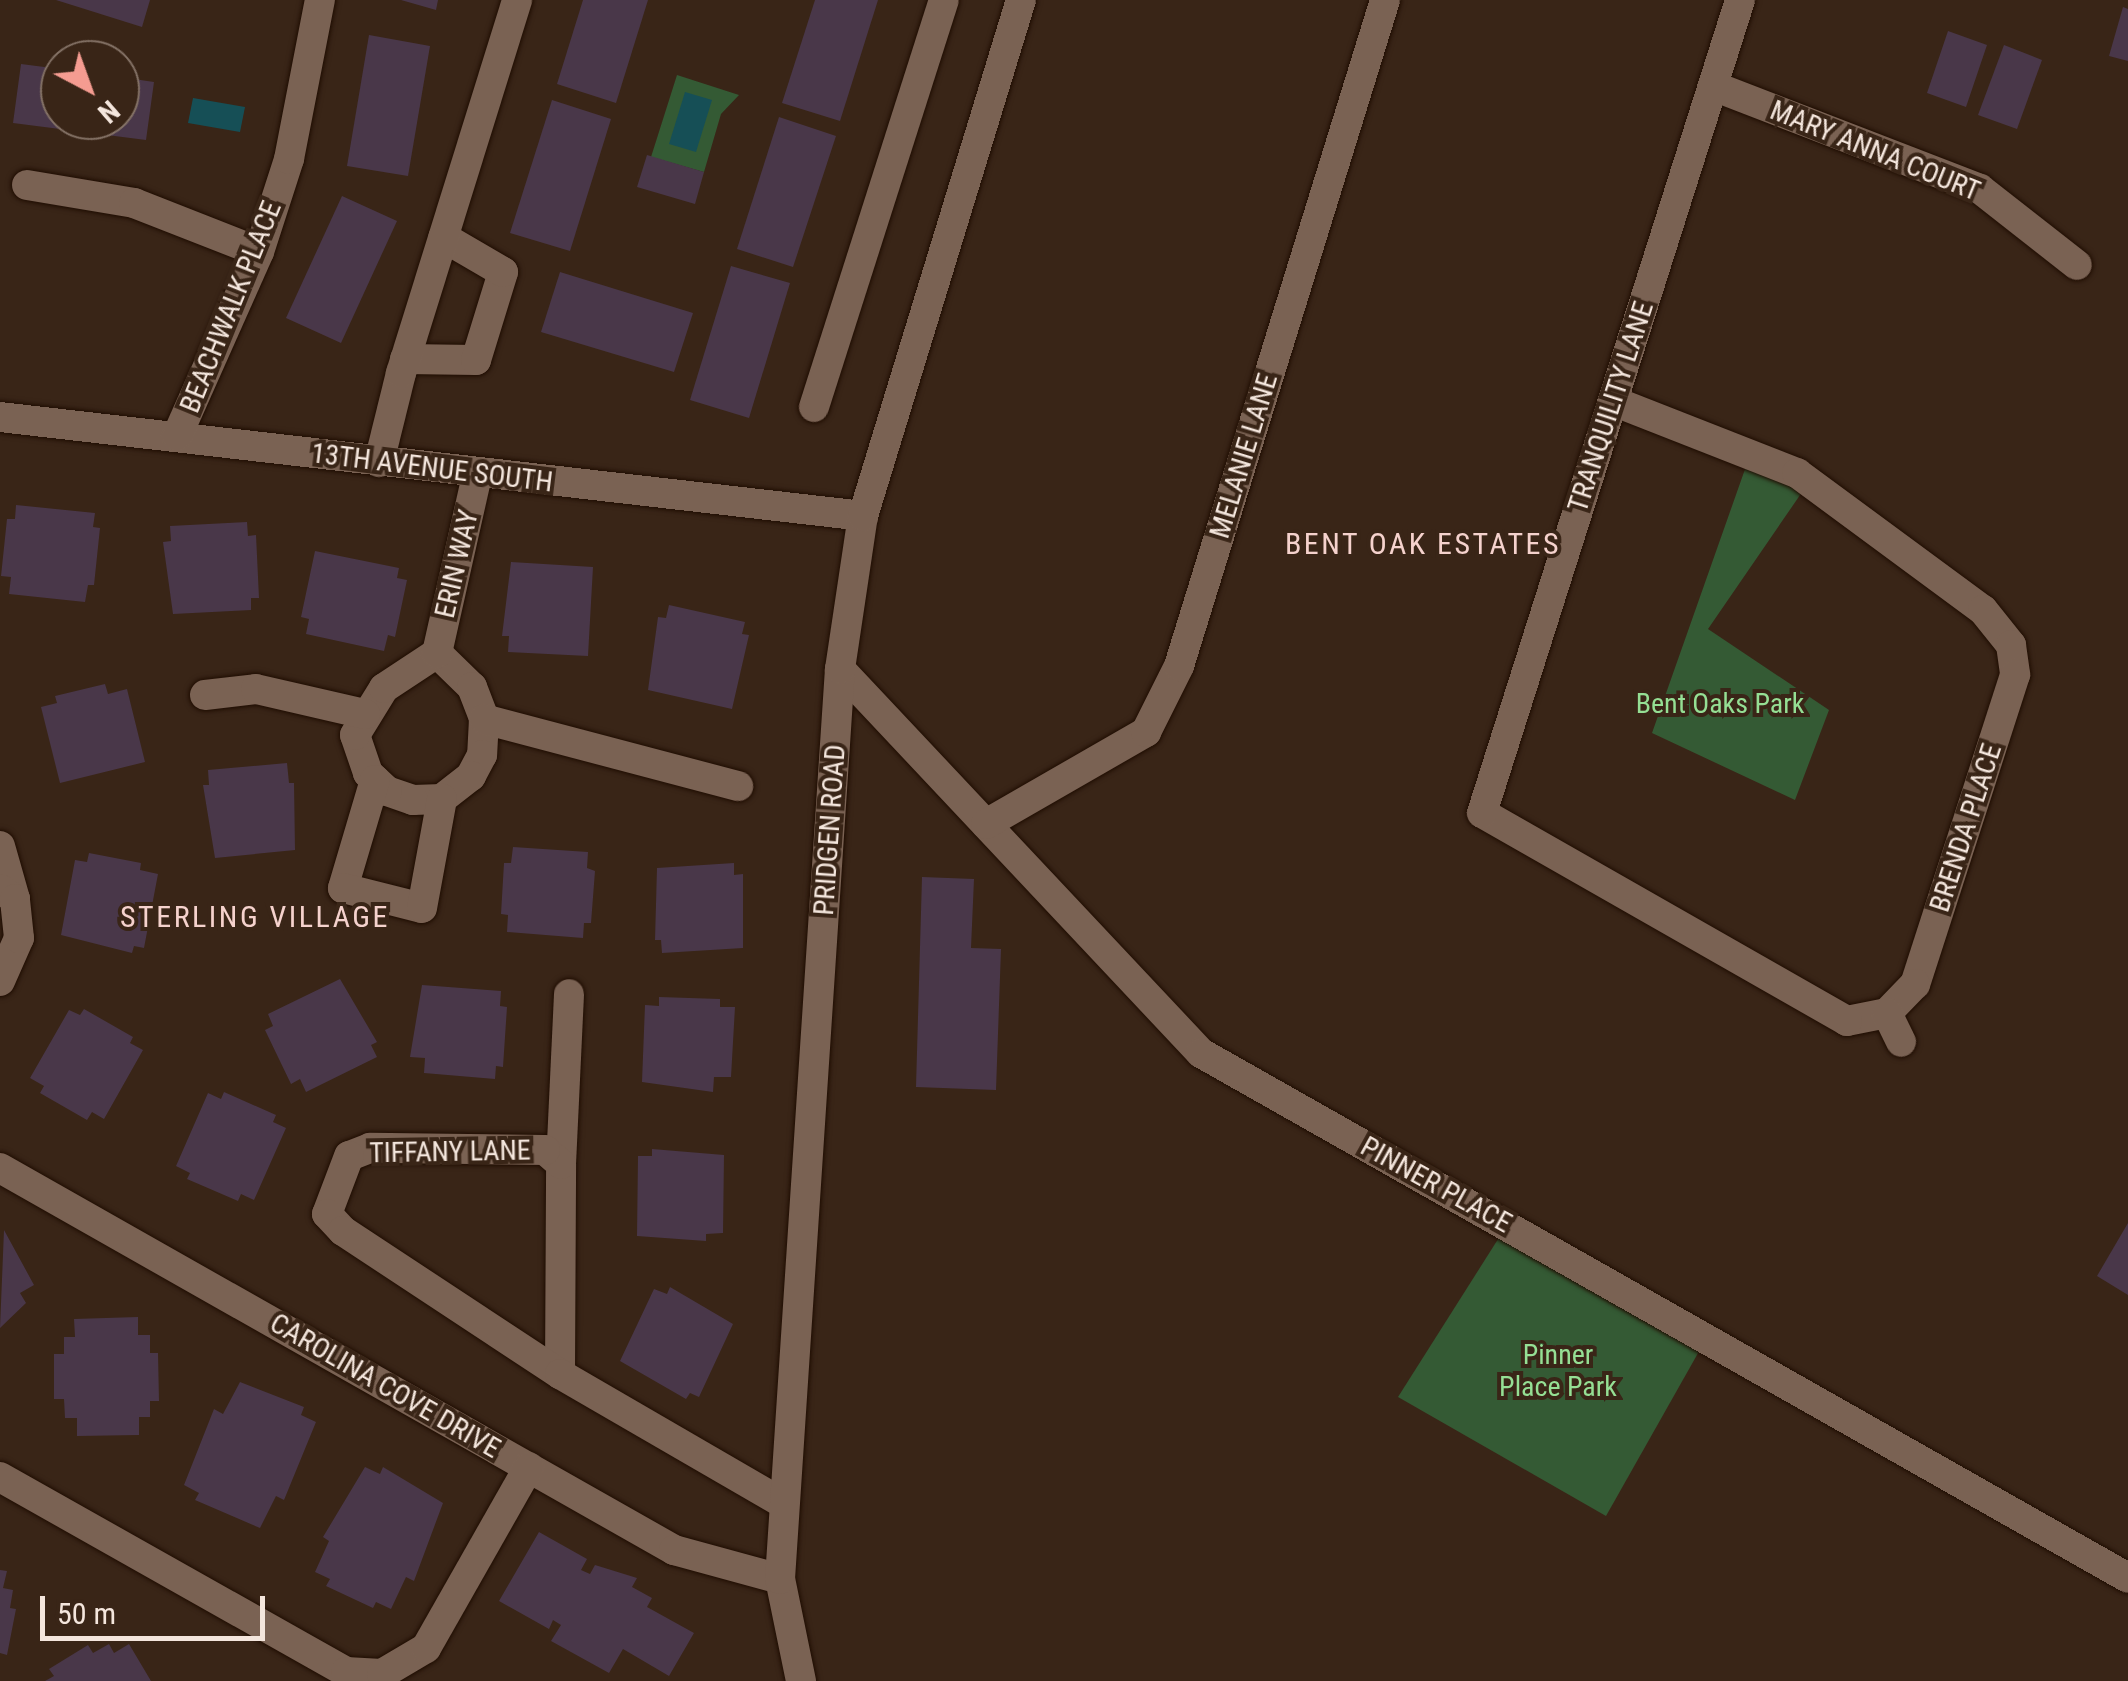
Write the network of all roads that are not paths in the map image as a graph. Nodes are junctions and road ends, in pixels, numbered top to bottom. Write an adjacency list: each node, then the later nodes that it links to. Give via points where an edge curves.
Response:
1 (320, 0): 10 (street, BEACHWALK PLACE, via 289,158)
2 (517, 0): 9 (street)
3 (944, 0): 14 (street)
4 (1021, 0): 19 (street, PRIDGEN ROAD)
5 (1385, 0): 28 (street, MELANIE LANE, via 1179,666 1146,732)
6 (1740, 0): 7 (street, TRANQUILITY LANE)
7 (1713, 86): 11 (street, MARY ANNA COURT, via 1980,190); 13 (street, TRANQUILITY LANE)
8 (27, 185): 10 (street, via 134,203)
9 (443, 236): 12 (street); 12 (street, via 503,272 476,360)
10 (259, 252): 16 (street, BEACHWALK PLACE)
11 (2078, 265)
12 (405, 358): 17 (street)
13 (1613, 402): 33 (street, BRENDA PLACE, via 1797,473 1984,610 2011,645 2015,675 1915,984); 33 (street, TRANQUILITY LANE, via 1482,814 1847,1021)
14 (814, 407)
15 (0, 417): 16 (street, 13TH AVENUE SOUTH)
16 (177, 436): 17 (street, 13TH AVENUE SOUTH)
17 (380, 462): 18 (street, 13TH AVENUE SOUTH)
18 (478, 475): 19 (street, 13TH AVENUE SOUTH); 20 (street, ERIN WAY)
19 (864, 516): 21 (street, PRIDGEN ROAD)
20 (438, 652): 23 (street, ERIN WAY, via 384,688); 24 (street, ERIN WAY, via 472,687)
21 (840, 669): 28 (street, PINNER PLACE); 40 (street, PRIDGEN ROAD)
22 (205, 695): 23 (street, via 256,689)
23 (365, 714): 25 (street, via 355,735)
24 (484, 719): 26 (street); 27 (street, via 477,766)
25 (375, 780): 27 (street, via 414,800); 27 (street, via 343,888 422,908)
26 (738, 786)
27 (442, 798)
28 (986, 824): 41 (street, PINNER PLACE, via 1201,1054)
29 (0, 846): 30 (street)
30 (8, 894): 31 (street, via 19,938)
31 (0, 981)
32 (569, 994): 35 (street)
33 (1888, 1013): 34 (street)
34 (1902, 1042)
35 (561, 1164): 37 (street, TIFFANY LANE); 37 (street, TIFFANY LANE, via 545,1150 370,1148 349,1156 327,1214)
36 (0, 1168): 38 (street, CAROLINA COVE DRIVE)
37 (560, 1374): 40 (street, TIFFANY LANE)
38 (529, 1467): 39 (street, via 426,1648 382,1674 346,1672); 42 (street, CAROLINA COVE DRIVE, via 674,1550)
39 (0, 1477)
40 (784, 1504): 42 (street, PRIDGEN ROAD)
41 (2128, 1578)
42 (780, 1579): 43 (street, PRIDGEN ROAD)
43 (800, 1681)

